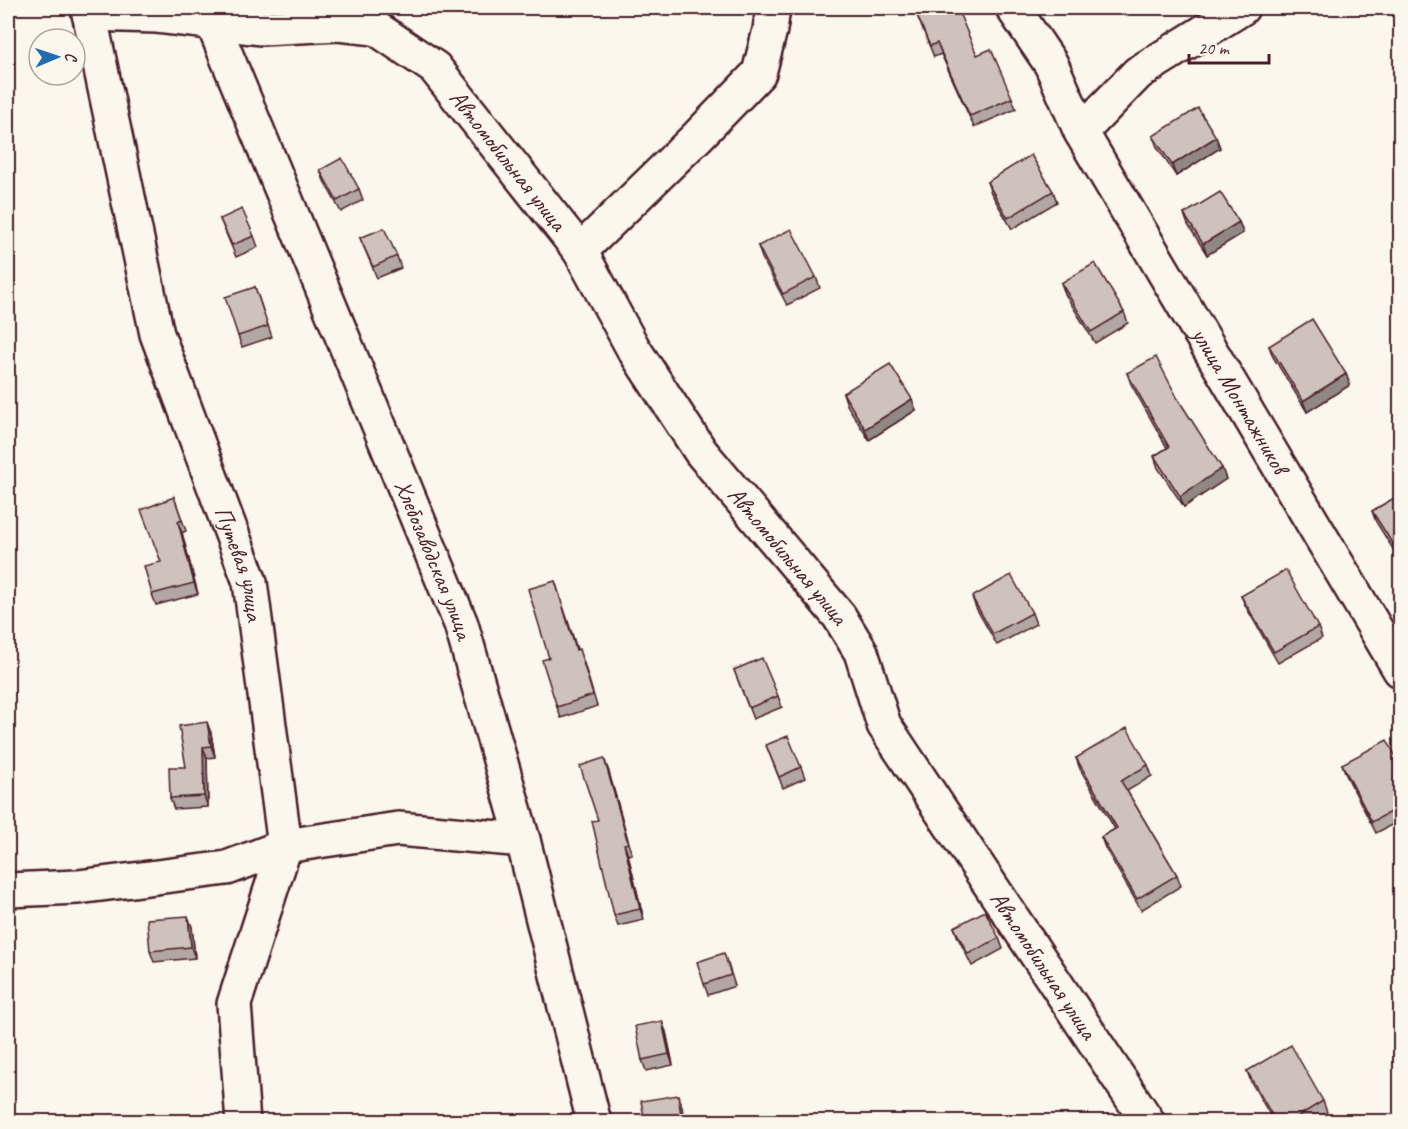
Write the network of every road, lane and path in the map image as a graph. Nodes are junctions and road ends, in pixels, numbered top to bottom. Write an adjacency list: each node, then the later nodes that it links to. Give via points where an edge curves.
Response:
1 (346, 8): 7 (street, Автомобильная улица)
2 (773, 8): 9 (street, via 759,73)
3 (1012, 8): 8 (street, улица Монтажников, via 1051,64)
4 (1242, 8): 8 (street, via 1138,73)
5 (88, 11): 6 (street, via 157,16); 12 (street, Путевая улица, via 157,334 250,582)
6 (208, 14): 7 (street, via 262,28 338,24); 11 (street, Хлебозаводская улица, via 461,624)
7 (377, 28): 9 (street, Автомобильная улица, via 435,68)
8 (1081, 132): 10 (street, улица Монтажников)
9 (580, 251): 16 (street, Автомобильная улица, via 633,348 702,452 839,616 861,652 884,725)
10 (1401, 670)
11 (523, 840): 12 (street, via 398,829); 15 (street, Хлебозаводская улица)
12 (285, 846): 13 (street, via 227,868 78,887); 14 (street, Путевая улица, via 234,1004)
13 (8, 890)
14 (243, 1122)
15 (594, 1122)
16 (1148, 1122)

